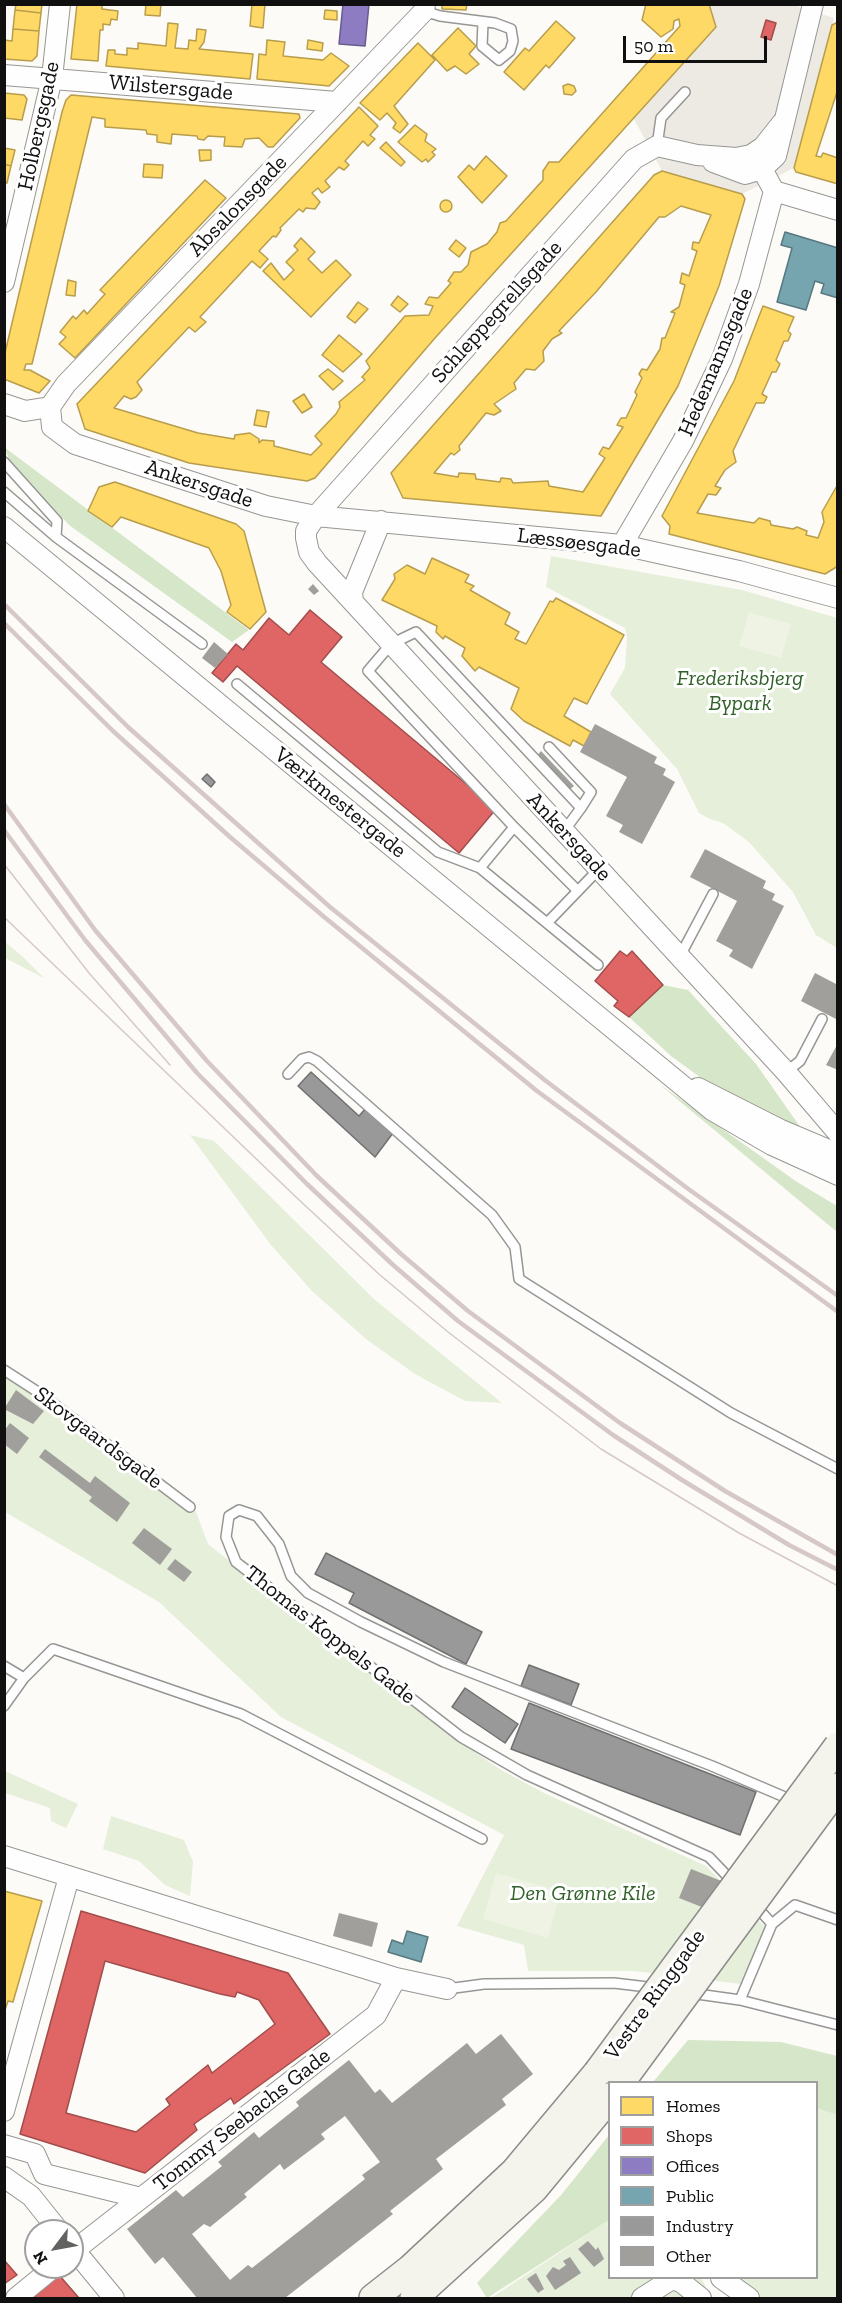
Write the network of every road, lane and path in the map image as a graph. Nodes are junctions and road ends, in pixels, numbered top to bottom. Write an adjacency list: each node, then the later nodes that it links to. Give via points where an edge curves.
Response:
1 (60, 4): 6 (street, Holbergsgade)
2 (813, 4): 9 (street)
3 (424, 8): 4 (lane); 8 (street, Absalonsgade)
4 (483, 23)
5 (4, 75): 6 (street, Wilstersgade)
6 (52, 78): 8 (street, Wilstersgade); 15 (street, Holbergsgade)
7 (685, 93): 10 (lane, via 662,118)
8 (337, 102): 17 (street, Absalonsgade, via 66,384)
9 (782, 123): 11 (street, via 764,147 752,155); 12 (street, via 776,156)
10 (657, 146): 11 (street); 20 (street, Schleppegrellsgade, via 634,159)
11 (697, 155): 12 (street, via 745,174)
12 (762, 169): 13 (street)
13 (774, 191): 14 (street); 24 (street, Hedemannsgade, via 749,284 722,359 683,441)
14 (837, 210)
15 (4, 282)
16 (4, 404): 17 (street, via 25,411)
17 (50, 407): 20 (street, Ankersgade, via 52,427 75,444 266,506)
18 (4, 462): 23 (lane, via 57,521)
19 (4, 492): 23 (lane)
20 (316, 516): 21 (street, Læssøesgade); 26 (street, Ankersgade, via 306,531 309,552)
21 (381, 521): 24 (street, Læssøesgade); 26 (street, via 352,592)
22 (4, 527): 44 (street, Værkmestergade)
23 (56, 537): 27 (lane)
24 (622, 545): 25 (street, Læssøesgade)
25 (837, 598)
26 (352, 602): 28 (street, Ankersgade)
27 (202, 644)
28 (392, 644): 31 (lane, via 416,632); 32 (lane, via 368,671); 33 (street, Ankersgade)
29 (237, 684): 34 (lane, via 438,852)
30 (549, 747): 31 (lane, via 591,792)
31 (580, 808): 33 (lane)
32 (514, 827): 34 (lane); 36 (lane)
33 (564, 831): 35 (street, Ankersgade)
34 (480, 868): 38 (lane)
35 (599, 869): 36 (lane); 39 (street, Ankersgade)
36 (578, 891): 38 (lane)
37 (713, 894): 39 (lane)
38 (547, 922): 40 (lane)
39 (680, 956): 42 (street, Ankersgade)
40 (598, 965)
41 (822, 1019): 42 (lane, via 800,1061)
42 (786, 1072): 45 (street, Ankersgade); 46 (street, Ankersgade)
43 (288, 1074): 50 (lane, via 302,1059 317,1061 492,1215 515,1247 519,1279 731,1413)
44 (676, 1078): 47 (street, Værkmestergade); 48 (street, Værkmestergade, via 712,1110 743,1129)
45 (837, 1114)
46 (837, 1133)
47 (837, 1154)
48 (837, 1175)
49 (4, 1370): 51 (lane, Skovgaardsgade)
50 (837, 1469)
51 (190, 1507)
52 (4, 1666): 53 (lane)
53 (24, 1678): 54 (lane); 58 (lane, via 53,1649 241,1714)
54 (4, 1706)
55 (837, 1746): 69 (main road, Vestre Ringgade, bridge)
56 (837, 1787): 69 (main road, Vestre Ringgade, bridge)
57 (827, 1815): 61 (lane, Thomas Koppels Gade, via 444,1662 361,1622 308,1593 291,1576 279,1544 257,1516 239,1510 229,1516 226,1537 236,1562 460,1737 527,1775 709,1857)
58 (482, 1839)
59 (4, 1856): 60 (street)
60 (69, 1877): 65 (street); 71 (street)
61 (741, 1891)
62 (748, 1899): 64 (lane)
63 (837, 1920): 64 (lane, via 795,1905)
64 (772, 1924): 67 (lane)
65 (396, 1978): 66 (street); 74 (street, Tommy Seebachs Gade, via 376,2015)
66 (447, 1989): 67 (lane, via 484,1984 614,1983)
67 (740, 2000): 68 (lane)
68 (837, 2025)
69 (609, 2078): 84 (main road, Vestre Ringgade, via 410,2269)
70 (608, 2098): 85 (main road, Vestre Ringgade, via 534,2190)
71 (4, 2111)
72 (4, 2145): 74 (street, via 35,2154 44,2174)
73 (4, 2177): 75 (street, via 30,2196)
74 (141, 2198): 76 (street, Tommy Seebachs Gade)
75 (49, 2219)
76 (84, 2242)
77 (84, 2263): 83 (street)
78 (39, 2279): 82 (street)
79 (670, 2279): 86 (street)
80 (674, 2279): 87 (street)
81 (724, 2279): 88 (street)
82 (16, 2298)
83 (114, 2298)
84 (373, 2298)
85 (414, 2298)
86 (642, 2298)
87 (701, 2298)
88 (749, 2298)

